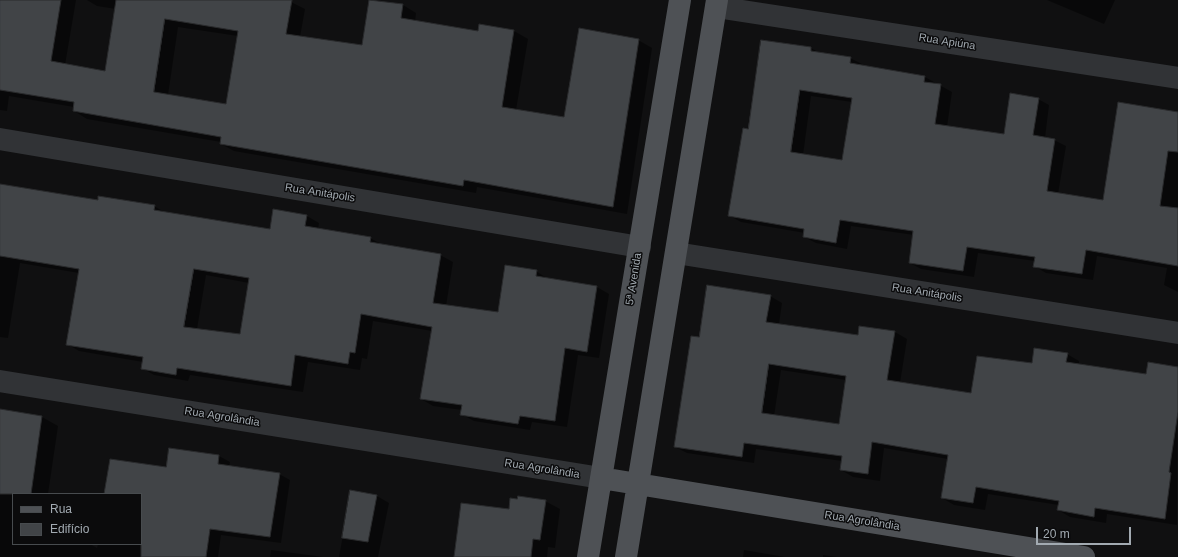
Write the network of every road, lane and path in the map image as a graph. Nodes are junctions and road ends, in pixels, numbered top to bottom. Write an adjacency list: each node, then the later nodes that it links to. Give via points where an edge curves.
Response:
1 (676, 1): 5 (main road, 5ª Avenida)
2 (716, 4): 3 (street, Rua Apiúna); 6 (main road)
3 (1178, 78)
4 (0, 139): 5 (street, Rua Anitápolis)
5 (640, 247): 9 (main road, 5ª Avenida)
6 (676, 253): 7 (street, Rua Anitápolis); 10 (main road)
7 (1178, 333)
8 (0, 381): 9 (street, Rua Agrolândia)
9 (601, 478): 10 (main road, Rua Agrolândia); 11 (main road, 5ª Avenida)
10 (638, 484): 12 (main road); 13 (main road, Rua Agrolândia)
11 (588, 557)
12 (626, 557)
13 (1084, 557)

